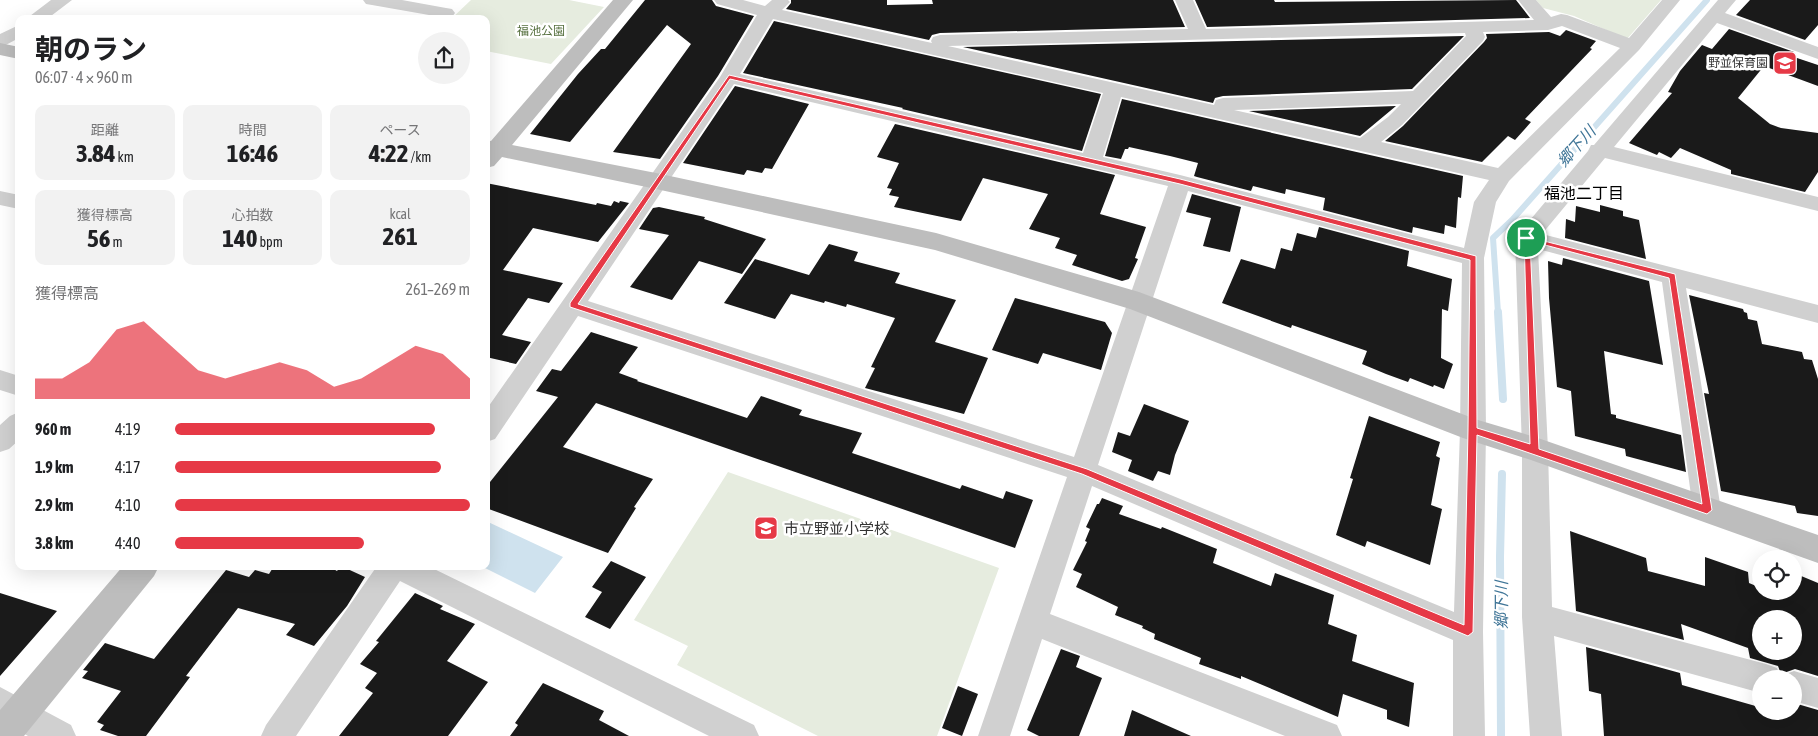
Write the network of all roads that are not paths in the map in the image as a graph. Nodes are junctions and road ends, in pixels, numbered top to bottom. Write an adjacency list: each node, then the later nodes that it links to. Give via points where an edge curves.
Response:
1 (63, 0): 11 (street)
2 (372, 0): 12 (street)
3 (460, 0): 13 (street)
4 (623, 0): 31 (street)
5 (723, 0): 10 (street)
6 (1184, 0): 18 (street)
7 (1527, 0): 15 (street)
8 (1671, 0): 21 (street)
9 (1727, 0): 14 (street)
10 (776, 6): 20 (street); 25 (street)
11 (41, 15)
12 (440, 15)
13 (445, 15)
14 (1713, 15): 24 (street); 30 (street)
15 (1548, 25): 16 (street); 21 (street, via 1562,19)
16 (1472, 27): 18 (street); 27 (street, via 1476,38)
17 (15, 33): 19 (street)
18 (1199, 34): 20 (street)
19 (0, 42)
20 (902, 42): 26 (street)
21 (1632, 46): 33 (street)
22 (0, 49): 23 (street)
23 (15, 52)
24 (1818, 53)
25 (729, 77): 32 (street); 34 (street)
26 (1114, 89): 28 (street); 32 (street)
27 (1418, 98): 28 (street); 29 (street)
28 (1186, 105): 29 (street)
29 (1364, 145): 33 (street)
30 (1598, 150): 38 (street); 39 (street)
31 (490, 153): 34 (street)
32 (1091, 161): 35 (street)
33 (1502, 176): 40 (street, via 1485,202)
34 (656, 181): 42 (street, via 936,242); 43 (street)
35 (1180, 182): 40 (street); 42 (street)
36 (0, 198): 37 (street)
37 (15, 201)
38 (1818, 206)
39 (1526, 238): 41 (street); 51 (street)
40 (1474, 258): 49 (street)
41 (1673, 276): 44 (street); 53 (street)
42 (1139, 302): 49 (street); 52 (street)
43 (573, 305): 47 (street); 52 (street)
44 (1818, 314)
45 (0, 380): 46 (street)
46 (15, 385)
47 (490, 425)
48 (15, 427): 50 (street)
49 (1473, 430): 51 (street); 60 (street)
50 (0, 441)
51 (1535, 450): 53 (street); 58 (street)
52 (1084, 472): 59 (street); 60 (street)
53 (1707, 510): 54 (street)
54 (1818, 550)
55 (139, 570): 64 (street)
56 (391, 570): 66 (street)
57 (406, 570): 67 (street)
58 (1537, 617): 61 (street); 71 (street)
59 (1032, 621): 68 (street); 69 (street)
60 (1468, 632): 70 (street)
61 (1752, 675)
62 (1802, 688): 63 (street)
63 (1818, 693)
64 (7, 717): 65 (street)
65 (60, 736)
66 (277, 736)
67 (743, 736)
68 (994, 736)
69 (1326, 736)
70 (1470, 736)
71 (1546, 736)

